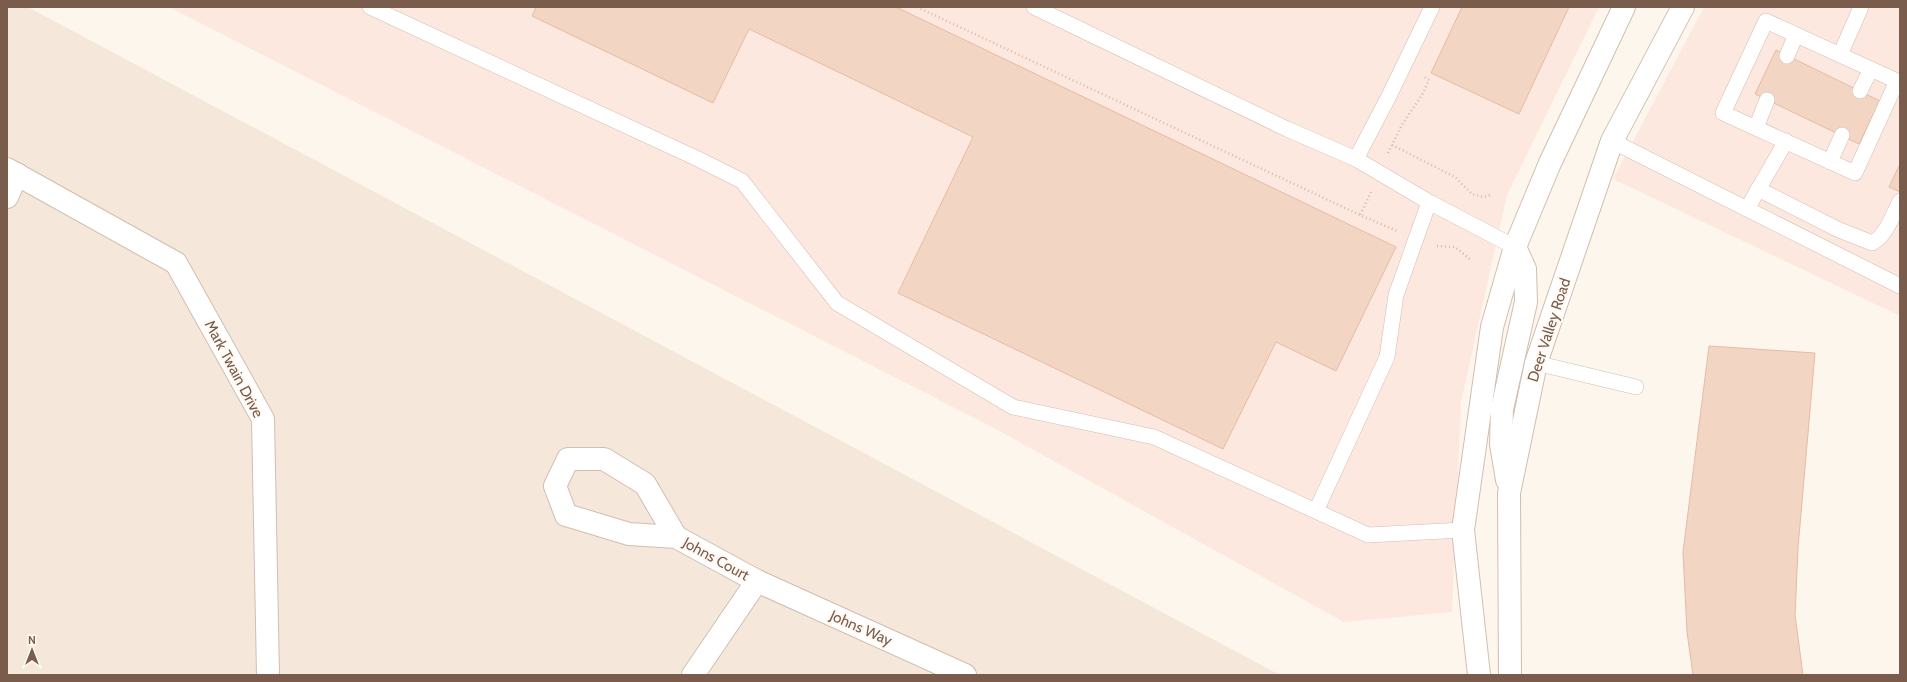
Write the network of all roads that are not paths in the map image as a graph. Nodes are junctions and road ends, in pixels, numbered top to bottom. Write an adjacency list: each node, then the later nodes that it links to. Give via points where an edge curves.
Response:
1 (370, 7): 31 (lane, via 742,181 837,303 1013,407 1154,437)
2 (1034, 7): 18 (lane, via 1287,129)
3 (1432, 7): 18 (lane)
4 (1624, 7): 26 (street, via 1550,163)
5 (1683, 7): 16 (street, Deer Valley Road)
6 (1861, 7): 8 (lane)
7 (1796, 36): 8 (lane); 9 (lane); 14 (lane, via 1766,21 1724,112)
8 (1840, 55): 10 (lane)
9 (1787, 56)
10 (1871, 69): 11 (lane); 12 (lane)
11 (1899, 82): 19 (lane, via 1855,173)
12 (1860, 91)
13 (1767, 100): 14 (lane)
14 (1756, 128): 17 (lane)
15 (1842, 136): 19 (lane)
16 (1612, 141): 25 (lane); 28 (street, Deer Valley Road)
17 (1786, 141): 19 (lane); 21 (lane)
18 (1356, 159): 24 (lane)
19 (1830, 162)
20 (12, 172): 22 (street); 35 (street, Mark Twain Drive, via 176,263 263,418)
21 (1758, 189): 23 (lane, via 1837,229 1872,243 1878,240); 25 (lane)
22 (7, 198)
23 (1900, 201)
24 (1429, 202): 26 (lane); 31 (lane, via 1396,295 1388,357)
25 (1747, 209): 27 (lane)
26 (1515, 246): 30 (street, via 1525,269 1526,302 1502,409 1501,444); 32 (street, via 1492,327)
27 (1900, 286)
28 (1536, 364): 29 (lane); 30 (street, Deer Valley Road)
29 (1636, 387)
30 (1509, 493): 39 (street, Deer Valley Road)
31 (1316, 511): 32 (lane, via 1368,535)
32 (1463, 530): 38 (street)
33 (676, 537): 33 (street, Johns Court, via 646,484 604,459 568,459 555,486 566,515 629,534); 34 (street, Johns Court)
34 (757, 581): 36 (street); 37 (street, Johns Way)
35 (268, 675)
36 (693, 675)
37 (965, 675)
38 (1479, 675)
39 (1510, 675)

